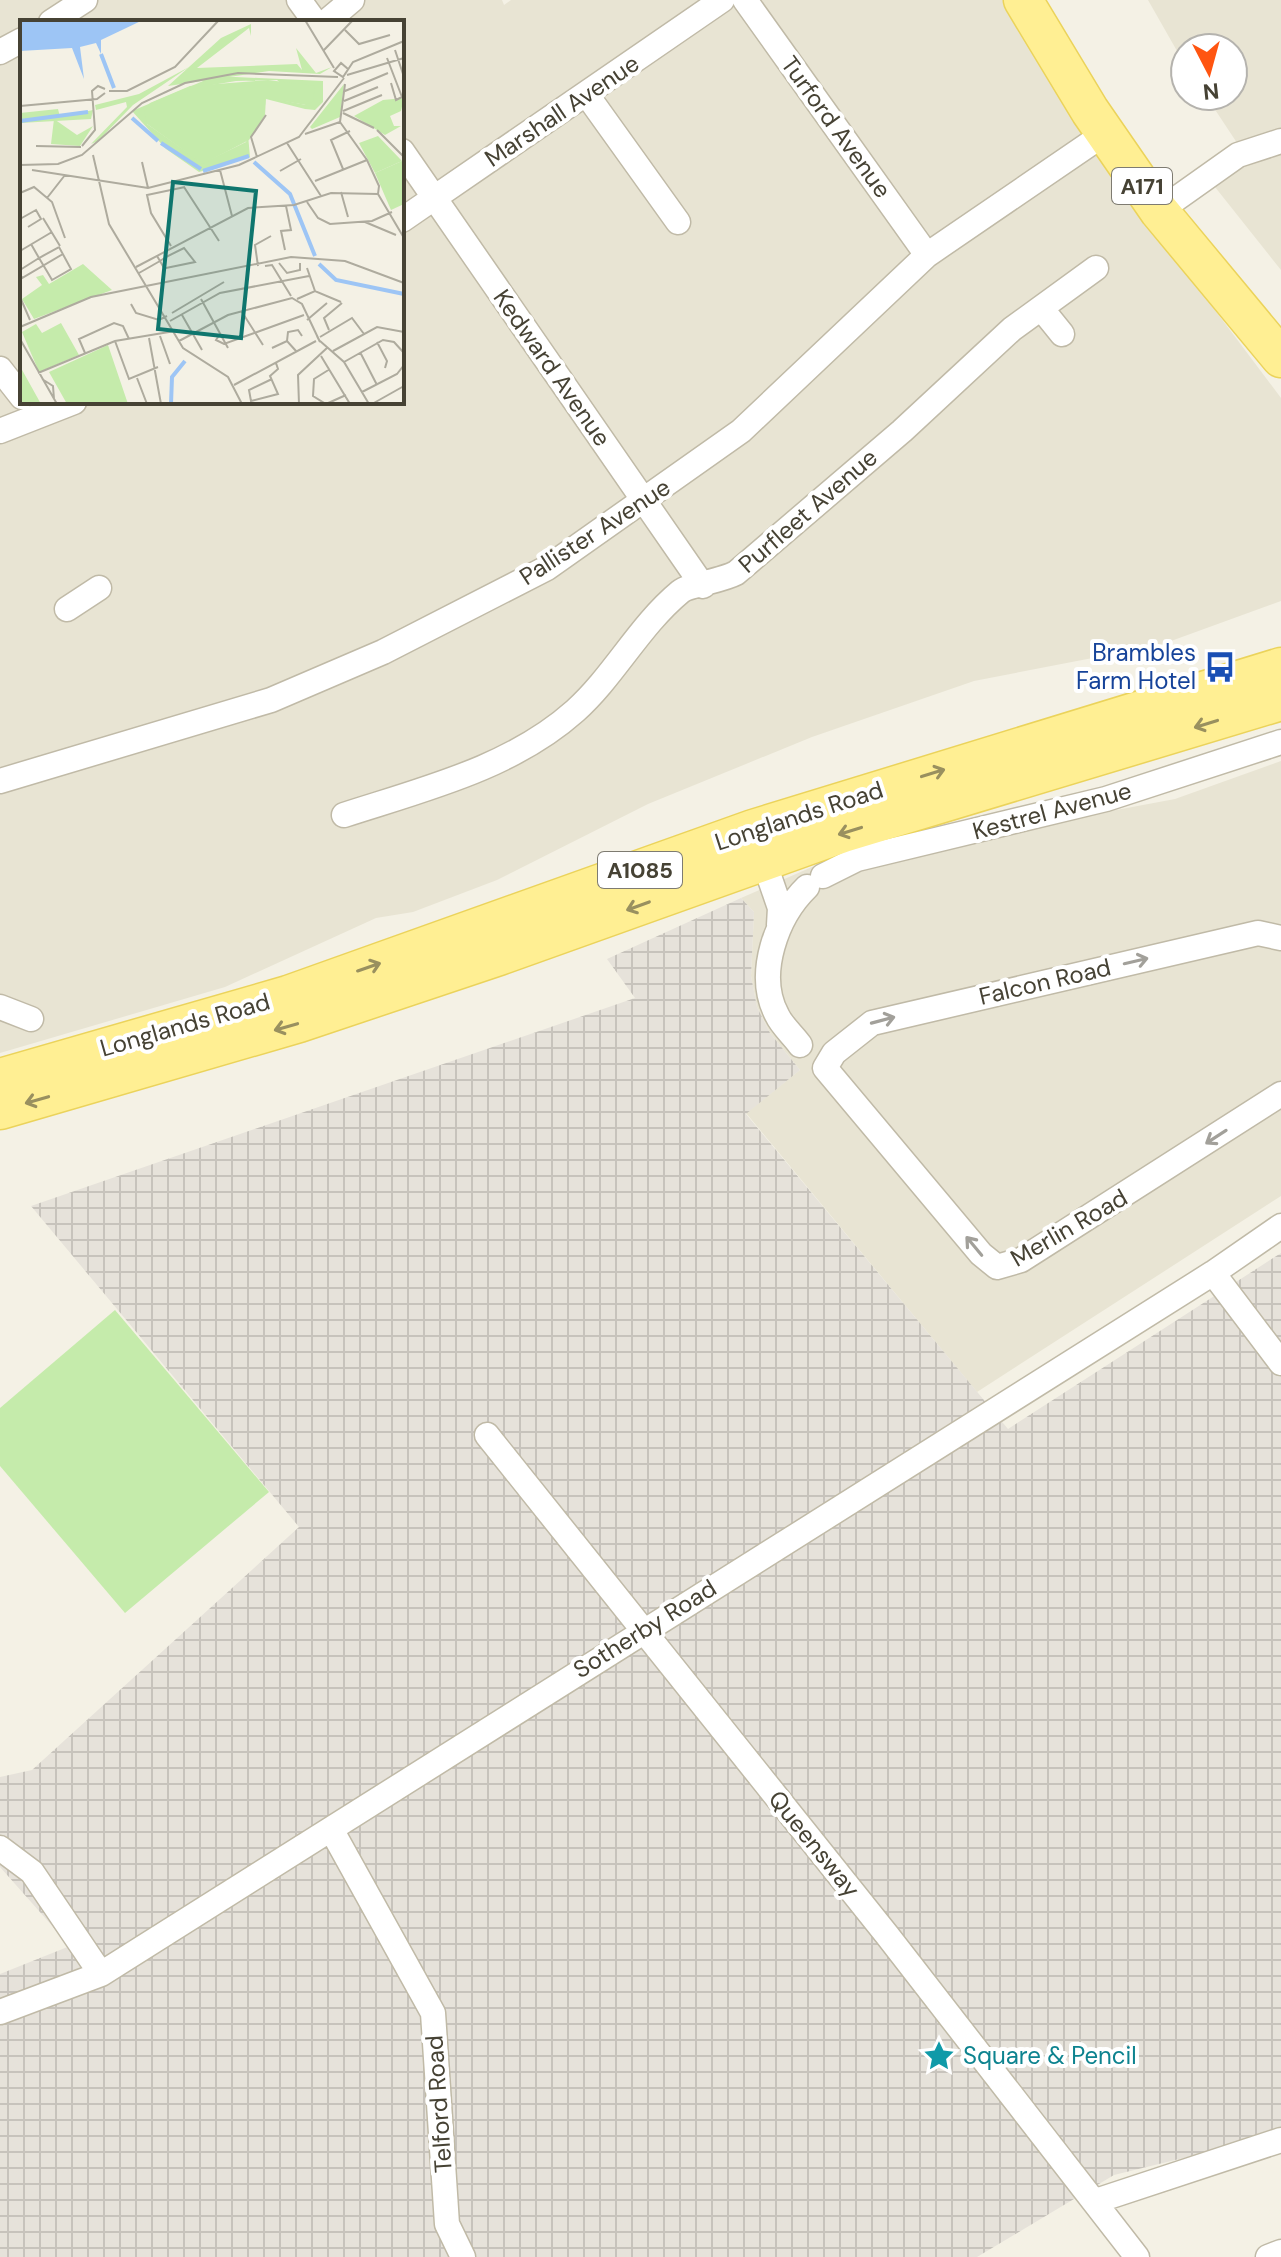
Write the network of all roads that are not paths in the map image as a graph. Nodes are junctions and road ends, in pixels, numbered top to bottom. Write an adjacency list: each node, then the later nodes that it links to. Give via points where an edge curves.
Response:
1 (85, 0): 7 (street)
2 (299, 0): 8 (street)
3 (352, 0): 9 (street)
4 (722, 0): 12 (street, Marshall Avenue)
5 (745, 0): 20 (street, Turford Avenue)
6 (1023, 0): 13 (main road, A171)
7 (54, 20)
8 (314, 20)
9 (328, 20)
10 (20, 41): 11 (street)
11 (0, 52)
12 (587, 95): 16 (street, Marshall Avenue); 19 (street)
13 (1104, 134): 17 (main road, A171); 20 (street, Pallister Avenue)
14 (1281, 141): 17 (street, via 1238,155)
15 (404, 154): 16 (street, Kedward Avenue)
16 (434, 198): 18 (street, Marshall Avenue); 29 (street, Kedward Avenue)
17 (1159, 211): 24 (main road, A171)
18 (404, 219)
19 (678, 222)
20 (927, 255): 29 (street, Pallister Avenue, via 741,431)
21 (1096, 268): 22 (street, Purfleet Avenue)
22 (1041, 308): 23 (street); 30 (street, Purfleet Avenue, via 736,573)
23 (1062, 334)
24 (1281, 358)
25 (0, 369): 26 (street)
26 (20, 394)
27 (69, 404): 28 (street)
28 (0, 431)
29 (645, 502): 30 (street, Kedward Avenue); 36 (street, Pallister Avenue, via 464,614 323,679 220,717)
30 (703, 586): 37 (street, Purfleet Avenue, via 682,590 575,711 510,754 464,776)
31 (99, 588): 32 (street)
32 (67, 609)
33 (1281, 667): 38 (main road, Longlands Road / A1085, one-way to 33)
34 (1281, 701): 38 (main road, Longlands Road / A1085, one-way to 38)
35 (1281, 742): 39 (street, Kestrel Avenue, via 1106,799 857,859 815,882 793,901)
36 (0, 781)
37 (344, 815)
38 (763, 857): 39 (street, via 780,908); 47 (main road, Longlands Road / A1085, one-way to 38); 49 (main road, Longlands Road / A1085, one-way to 49, via 299,1023)
39 (779, 925): 44 (street, via 771,999)
40 (1281, 938): 46 (street, Falcon Road, one-way to 40, via 834,1053 872,1023 1258,933)
41 (325, 964): 45 (street)
42 (0, 1007): 43 (street)
43 (31, 1019)
44 (800, 1045)
45 (0, 1060)
46 (825, 1068): 48 (street, Merlin Road, one-way to 46, via 1021,1260 997,1267)
47 (0, 1078)
48 (1281, 1094)
49 (0, 1110)
50 (1281, 1226): 51 (street, Sotherby Road)
51 (1213, 1273): 52 (street); 54 (street, Sotherby Road)
52 (1281, 1363)
53 (487, 1435): 54 (street, Queensway)
54 (643, 1630): 55 (street, Sotherby Road); 60 (street, Queensway)
55 (331, 1829): 57 (street, Sotherby Road); 62 (street, Telford Road, via 433,2013 447,2224)
56 (0, 1848): 57 (street, via 32,1872)
57 (101, 1974): 58 (street, Sotherby Road)
58 (0, 2012)
59 (1281, 2140): 60 (street)
60 (1096, 2201): 63 (street, Queensway)
61 (1281, 2252): 64 (street)
62 (463, 2257)
63 (1137, 2257)
64 (1268, 2257)

